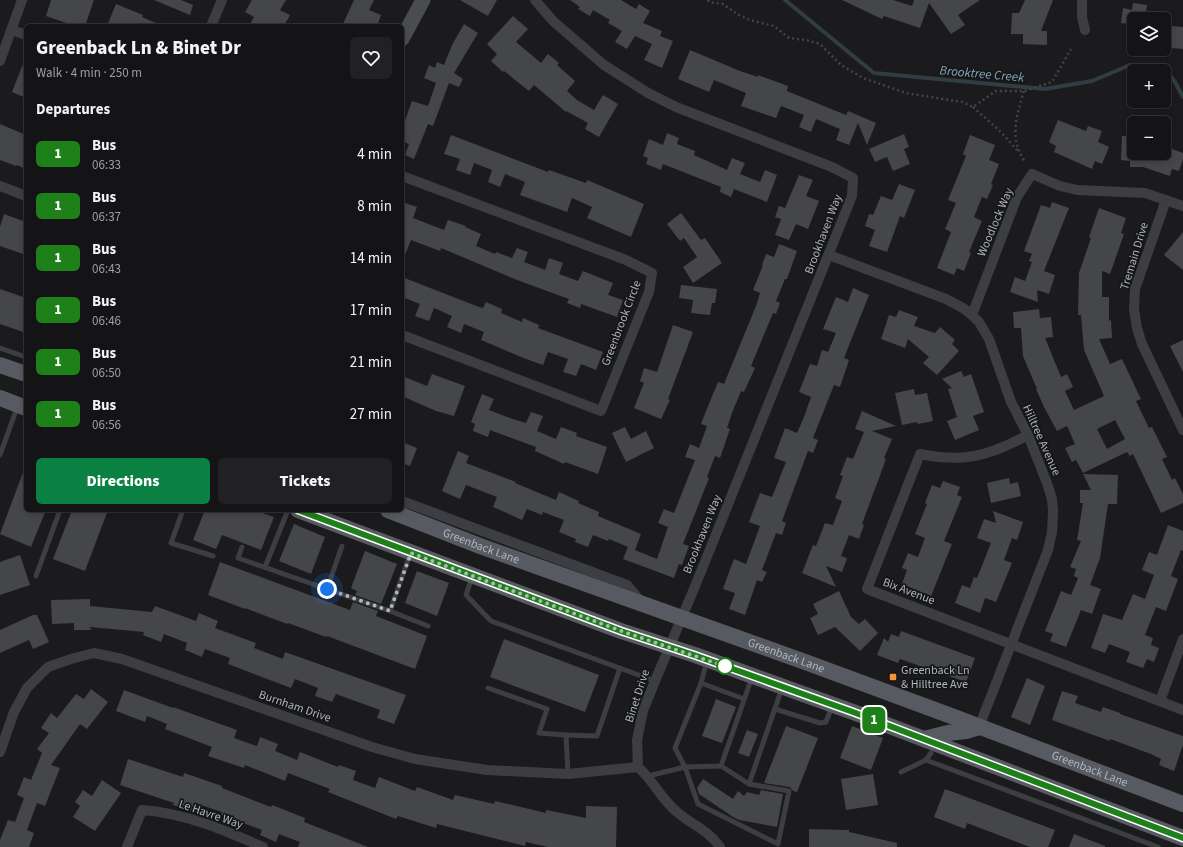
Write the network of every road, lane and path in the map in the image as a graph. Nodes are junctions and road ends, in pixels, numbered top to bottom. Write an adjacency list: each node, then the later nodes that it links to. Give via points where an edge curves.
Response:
1 (22, 0): 8 (street)
2 (222, 0): 7 (street)
3 (422, 0): 11 (street)
4 (535, 0): 23 (street, Brookhaven Way, via 553,21 604,65 648,93 676,107 832,167 853,178 852,196)
5 (708, 0): 15 (path, via 723,4 750,20 774,26 789,38 820,44 841,65 863,78 906,92 962,102)
6 (1082, 0): 9 (street)
7 (211, 24)
8 (12, 30): 10 (street); 13 (street)
9 (1085, 30)
10 (24, 34)
11 (404, 35)
12 (1071, 49): 14 (path, via 1052,82)
13 (0, 61)
14 (1024, 91): 15 (path, via 996,91); 16 (path, via 1014,129)
15 (973, 107): 16 (path, via 1001,132)
16 (1018, 152): 17 (path)
17 (1025, 162)
18 (404, 177): 25 (street, Greenbrook Circle, via 626,260 652,273 649,292 601,411)
19 (0, 186): 20 (street)
20 (24, 195)
21 (1166, 200): 22 (street, Woodlock Way); 24 (street, Woodlock Way, via 1145,193 1077,190 1032,174 1017,197); 32 (street, Tremain Drive, via 1135,289 1134,309 1142,344)
22 (1183, 206)
23 (829, 255): 24 (street, Hilltree Avenue, via 946,299); 51 (street, Brookhaven Way)
24 (972, 315): 33 (street, Hilltree Avenue, via 989,339 1011,402)
25 (404, 336)
26 (0, 348): 27 (lane)
27 (24, 357)
28 (0, 365): 29 (main road)
29 (24, 373)
30 (0, 398): 31 (main road)
31 (22, 406): 34 (lane)
32 (1183, 430)
33 (1028, 436): 54 (street, Hilltree Avenue, via 1052,498 1052,532 1048,550); 54 (street, Bix Avenue, via 999,450 979,456 958,459 920,454 867,589)
34 (0, 455)
35 (404, 502): 49 (street, via 627,585)
36 (59, 512): 46 (lane)
37 (182, 512): 44 (lane, via 171,543)
38 (287, 512): 45 (lane)
39 (303, 512): 43 (main road)
40 (393, 512): 49 (main road, Greenback Lane)
41 (342, 546): 48 (lane)
42 (242, 547): 45 (lane, via 238,558)
43 (411, 553): 47 (main road); 50 (lane)
44 (212, 556)
45 (265, 567): 48 (lane)
46 (36, 576)
47 (473, 576): 55 (main road, via 621,631); 57 (lane, via 466,596 491,621)
48 (327, 589): 50 (lane)
49 (642, 604): 51 (main road, Greenback Lane)
50 (390, 611): 52 (lane)
51 (681, 617): 55 (street, Binet Drive); 68 (main road, Greenback Lane)
52 (428, 626)
53 (1183, 639): 64 (street)
54 (1011, 644): 64 (street, Bix Avenue); 68 (street, Hilltree Avenue)
55 (670, 646): 56 (main road); 59 (street, Binet Drive)
56 (707, 660): 58 (main road); 60 (lane)
57 (620, 668): 59 (lane); 69 (lane, via 597,736)
58 (753, 676): 62 (main road); 63 (lane)
59 (655, 681): 74 (street, Binet Drive, via 643,711 638,740)
60 (701, 683): 63 (lane); 75 (lane, via 675,748)
61 (488, 688): 69 (lane, via 547,709 539,733)
62 (782, 688): 65 (main road); 66 (lane)
63 (744, 699): 73 (lane)
64 (1160, 701): 67 (street, Bix Avenue)
65 (832, 705): 66 (lane, via 826,722 820,723); 70 (main road)
66 (775, 709): 79 (lane)
67 (1183, 710)
68 (979, 727): 70 (main road, via 948,733); 80 (main road, Greenback Lane)
69 (566, 735): 77 (lane)
70 (928, 746): 72 (lane); 81 (main road)
71 (0, 752): 77 (street, Burnham Drive, via 14,712 27,688 48,667 94,653 122,659 372,747 415,759 487,770)
72 (926, 760): 76 (lane); 85 (lane)
73 (721, 766): 75 (lane); 79 (lane)
74 (638, 767): 77 (street, Burnham Drive); 78 (street)
75 (685, 767): 78 (lane); 79 (lane, via 698,804 778,844 789,791)
76 (901, 772)
77 (568, 774)
78 (648, 776): 84 (street, via 663,799 708,833)
79 (749, 784)
80 (1183, 804)
81 (1183, 838)
82 (127, 847): 83 (street, Le Havre Way, via 142,810 174,814 195,820)
83 (263, 847)
84 (720, 847)
85 (1158, 847)

